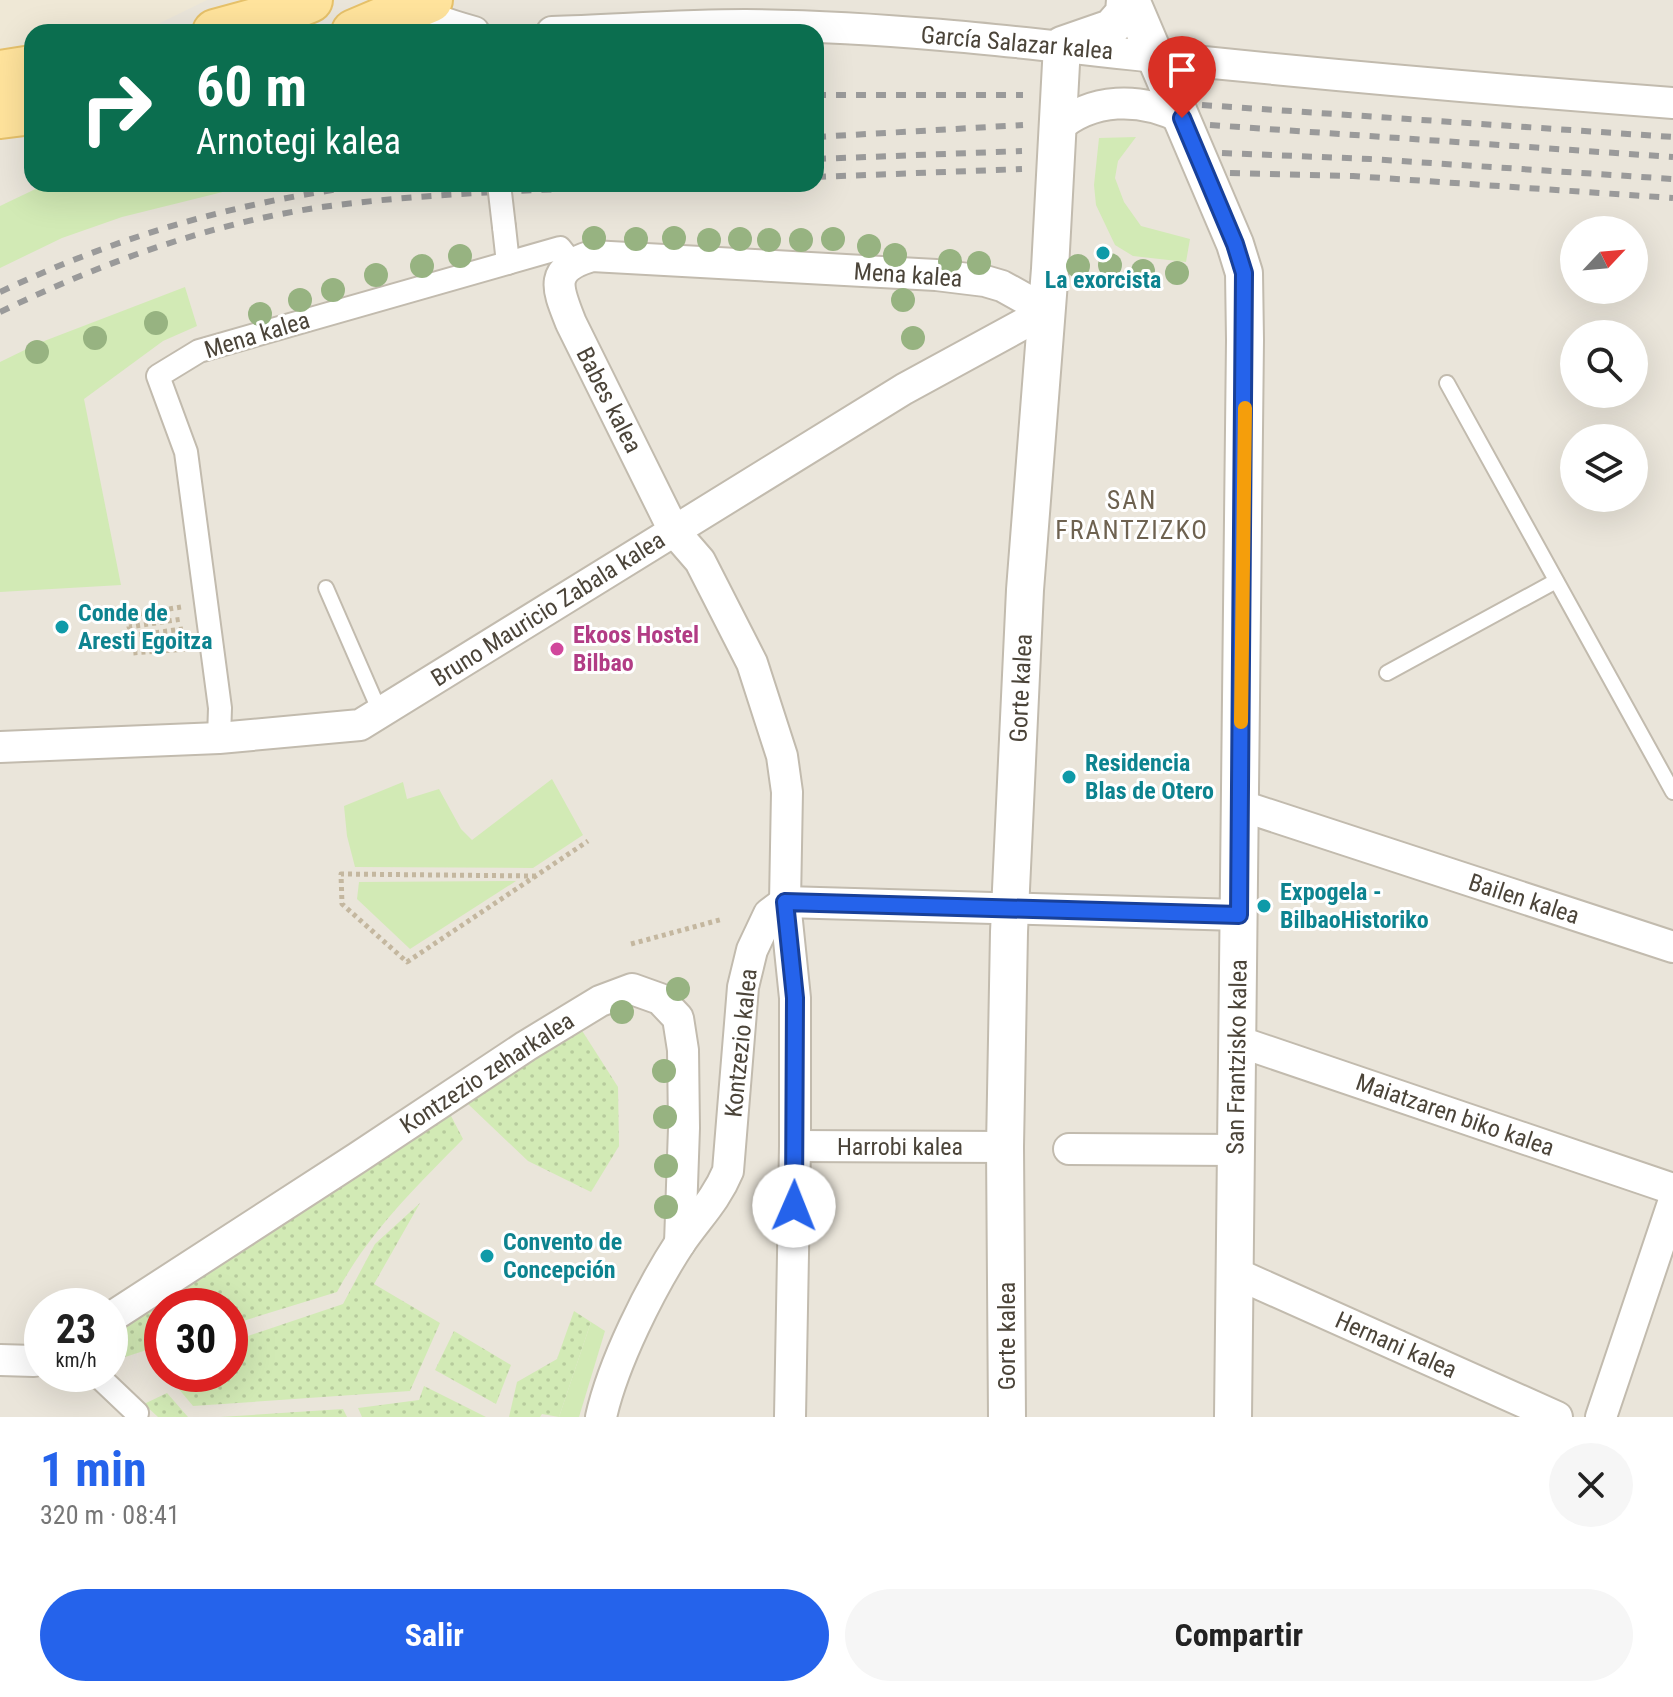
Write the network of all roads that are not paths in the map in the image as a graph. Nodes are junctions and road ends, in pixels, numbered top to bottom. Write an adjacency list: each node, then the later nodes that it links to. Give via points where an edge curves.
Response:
1 (310, 0): 5 (main road)
2 (1125, 0): 9 (street, via 1124,13 1111,28)
3 (1131, 0): 10 (street, San Frantzisko kalea)
4 (416, 3): 6 (main road); 7 (street)
5 (244, 24)
6 (371, 24)
7 (445, 24)
8 (824, 29): 9 (street, García Salazar kalea)
9 (1062, 45): 10 (street, García Salazar kalea); 17 (street, Gorte kalea)
10 (1157, 57): 13 (street, García Salazar kalea); 16 (street, San Frantzisko kalea)
11 (24, 69): 12 (main road)
12 (0, 73)
13 (1673, 103)
14 (24, 113): 15 (main road)
15 (0, 116)
16 (1182, 118): 17 (street, via 1161,107 1112,104 1073,114); 31 (street, San Frantzisko kalea, via 1244,273)
17 (1056, 129): 21 (street, Gorte kalea)
18 (500, 192): 19 (street, bridge)
19 (508, 263): 20 (street, Mena kalea, via 560,248); 28 (street, Mena kalea, via 199,351 158,376 186,452 220,708)
20 (568, 265): 21 (street, Mena kalea, via 592,256 936,275 994,284); 23 (street, Babes kalea, via 558,291)
21 (1047, 311): 23 (street, Bruno Mauricio Zabala kalea, via 904,389); 33 (street, Gorte kalea, via 1025,590)
22 (1447, 383): 24 (lane)
23 (674, 531): 27 (street, Bruno Mauricio Zabala kalea); 32 (street, via 700,561 752,663 771,716 787,792)
24 (1556, 581): 26 (lane); 30 (lane)
25 (326, 588): 27 (lane)
26 (1387, 673)
27 (380, 712): 28 (street, Bruno Mauricio Zabala kalea, via 360,725)
28 (219, 738): 29 (street, Bruno Mauricio Zabala kalea)
29 (0, 747)
30 (1673, 792)
31 (1239, 805): 34 (street, San Frantzisko kalea); 35 (street, Bailen kalea)
32 (785, 902): 33 (street); 37 (street, via 795,998); 43 (street, Kontzezio kalea, via 769,914 743,987 728,1171 719,1193)
33 (1011, 909): 34 (street); 38 (street, Gorte kalea)
34 (1239, 915): 36 (street, San Frantzisko kalea)
35 (1673, 947)
36 (1237, 1041): 40 (street, San Frantzisko kalea); 41 (street, Maiatzaren biko kalea)
37 (795, 1146): 38 (street, Harrobi kalea); 51 (street)
38 (1005, 1147): 52 (street, Gorte kalea)
39 (1069, 1149): 40 (street)
40 (1236, 1150): 44 (street, San Frantzisko kalea)
41 (1673, 1189)
42 (1673, 1203): 55 (street)
43 (680, 1243): 45 (street, Kontzezio zeharkalea, via 683,1050 678,1018 660,999 632,989 600,1001 526,1046); 50 (street, Kontzezio kalea, via 607,1390)
44 (1235, 1273): 53 (street, San Frantzisko kalea); 54 (street, Hernani kalea)
45 (128, 1306)
46 (0, 1360): 47 (street)
47 (24, 1361)
48 (115, 1392): 49 (street)
49 (137, 1413)
50 (601, 1417)
51 (790, 1417)
52 (1007, 1417)
53 (1233, 1417)
54 (1557, 1417)
55 (1601, 1417)

